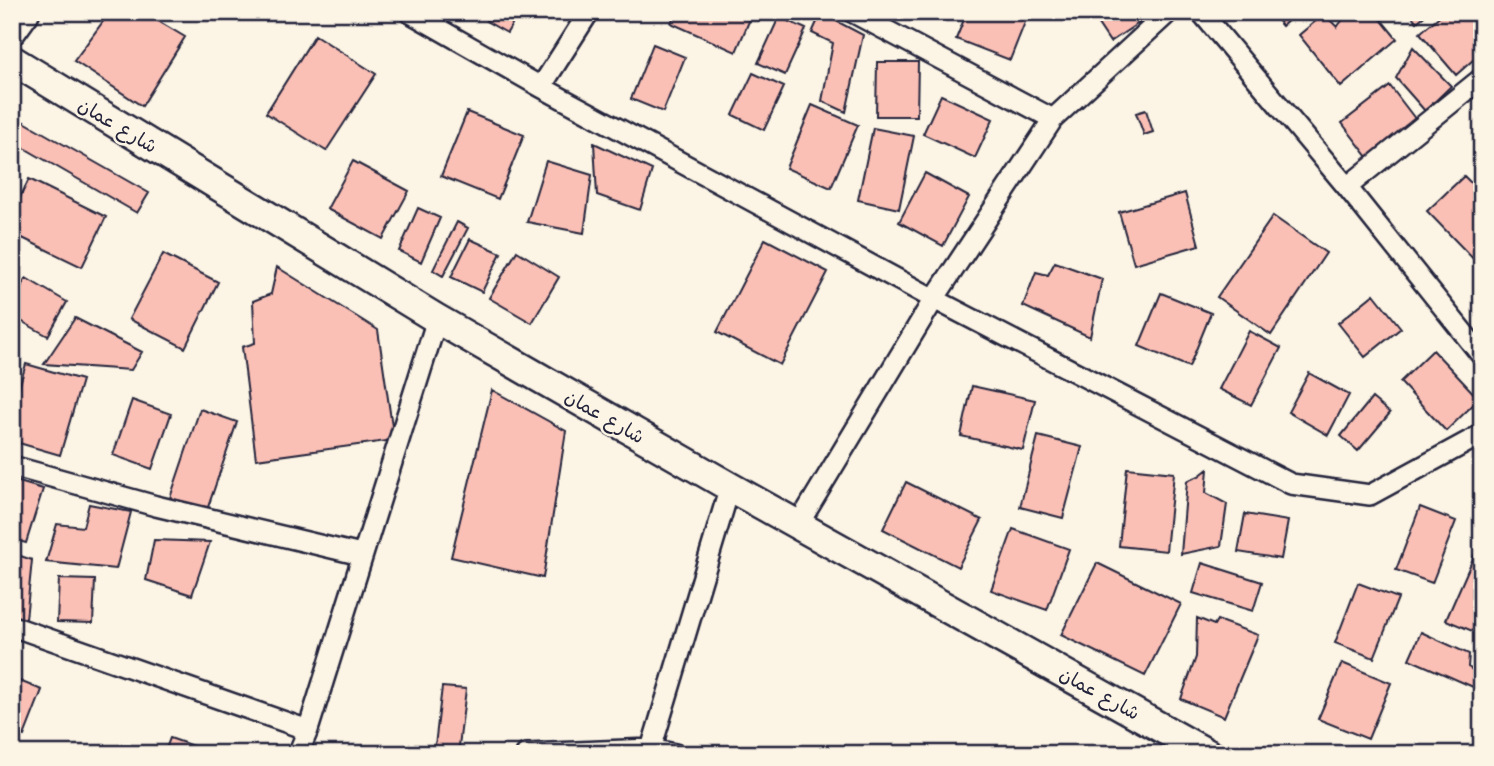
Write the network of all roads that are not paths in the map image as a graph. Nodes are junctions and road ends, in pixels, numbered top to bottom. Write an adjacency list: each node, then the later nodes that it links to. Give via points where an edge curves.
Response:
1 (25, 12): 7 (street)
2 (410, 12): 10 (street)
3 (589, 12): 10 (street)
4 (852, 12): 11 (street)
5 (1168, 12): 11 (street)
6 (1201, 12): 12 (street)
7 (12, 30)
8 (12, 60): 14 (street, شارع عمان)
9 (1482, 78): 12 (street)
10 (541, 87): 13 (street)
11 (1053, 119): 13 (street)
12 (1348, 187): 15 (street)
13 (934, 299): 16 (street, via 1291,484 1370,495); 19 (street)
14 (437, 319): 18 (street, شارع عمان); 20 (street)
15 (1482, 356)
16 (1482, 434)
17 (12, 466): 20 (street)
18 (730, 487): 19 (street, شارع عمان); 23 (street)
19 (799, 525): 27 (street, شارع عمان)
20 (362, 555): 22 (street)
21 (12, 626): 22 (street)
22 (308, 730): 24 (street)
23 (650, 749): 25 (street); 26 (street)
24 (298, 754)
25 (526, 754)
26 (676, 754)
27 (1208, 754)

